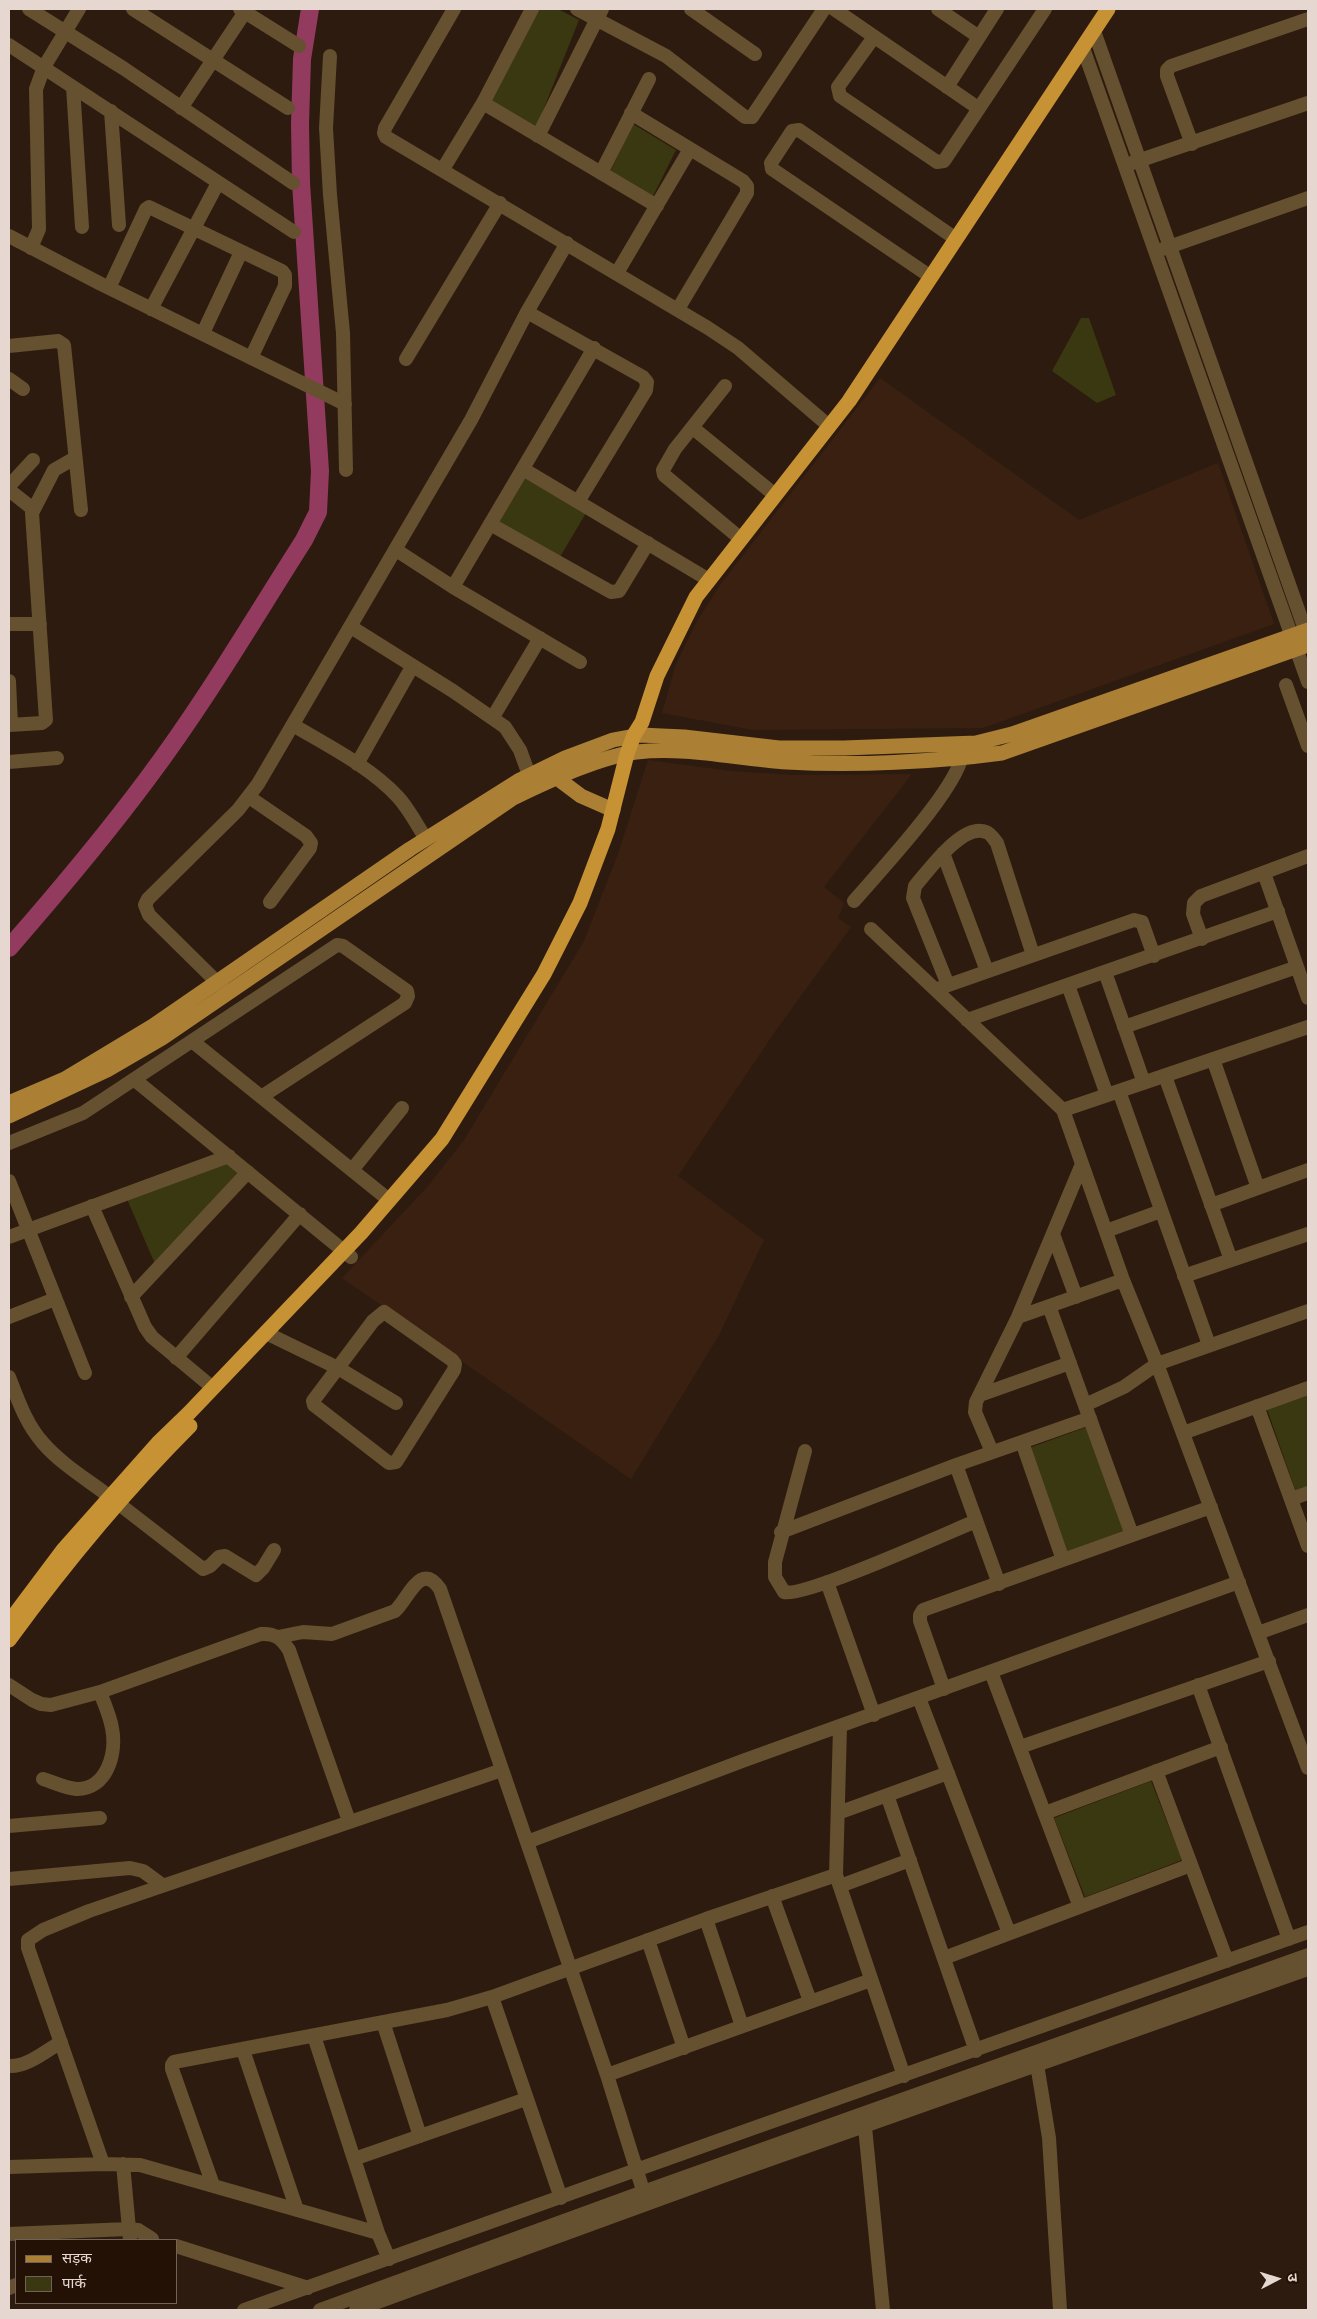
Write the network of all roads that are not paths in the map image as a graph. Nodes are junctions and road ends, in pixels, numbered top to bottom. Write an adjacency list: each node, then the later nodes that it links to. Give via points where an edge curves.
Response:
1 (29, 9): 17 (street)
2 (79, 9): 17 (street)
3 (133, 9): 26 (street)
4 (454, 9): 43 (street, via 384,133)
5 (532, 9): 31 (street)
6 (577, 9): 15 (street)
7 (691, 9): 14 (street)
8 (833, 9): 15 (street, via 749,118 666,56); 19 (street)
9 (938, 9): 20 (street)
10 (997, 9): 20 (street)
11 (1045, 9): 35 (street)
12 (1108, 9): 18 (highway)
13 (244, 10): 22 (street); 26 (street)
14 (708, 13): 24 (street)
15 (600, 15): 38 (street)
16 (1308, 19): 39 (street, via 1167,70)
17 (64, 31): 27 (street); 33 (street)
18 (1094, 31): 23 (highway); 41 (street)
19 (874, 37): 30 (street); 35 (street, via 838,87 840,96 937,162 944,161)
20 (979, 37): 30 (street)
21 (9, 44): 27 (street)
22 (299, 46)
23 (1083, 48): 42 (street); 55 (highway)
24 (755, 54)
25 (330, 56): 75 (street, via 326,128 342,315)
26 (213, 61): 33 (street); 34 (street)
27 (44, 67): 29 (street); 58 (street, via 37,81 36,95 39,229)
28 (649, 78): 37 (street)
29 (73, 87): 36 (street); 51 (street)
30 (947, 87): 35 (street)
31 (483, 103): 38 (street); 43 (street)
32 (1308, 103): 39 (street)
33 (181, 108): 46 (street)
34 (288, 108)
35 (978, 108)
36 (110, 111): 45 (street); 50 (street)
37 (631, 113): 40 (street); 44 (street)
38 (538, 136): 44 (street)
39 (1192, 144): 41 (street)
40 (690, 148): 49 (street); 65 (street, via 744,181 747,193)
41 (1140, 162): 42 (street); 57 (street)
42 (1124, 164): 60 (street)
43 (443, 170): 48 (street)
44 (601, 173): 49 (street)
45 (218, 183): 52 (street); 53 (street)
46 (293, 183)
47 (1308, 198): 57 (street)
48 (500, 204): 56 (street); 71 (street)
49 (656, 206): 61 (street)
50 (119, 225)
51 (82, 227)
52 (192, 229): 59 (street); 63 (street, via 146,208); 64 (street)
53 (294, 232)
54 (9, 236): 58 (street)
55 (956, 239): 62 (highway); 62 (street, via 799,130 792,131 771,163 772,169)
56 (568, 243): 61 (street); 66 (street)
57 (1170, 247): 60 (street); 97 (street)
58 (31, 248): 63 (street)
59 (241, 252): 67 (street); 70 (street, via 282,271 286,281)
60 (1155, 252): 97 (street)
61 (617, 273): 65 (street)
62 (931, 277): 76 (highway)
63 (108, 288): 64 (street)
64 (151, 309): 67 (street)
65 (678, 309): 76 (street, via 738,348)
66 (527, 312): 69 (street); 90 (street, via 471,420)
67 (203, 333): 70 (street)
68 (9, 346): 78 (street, via 63,342)
69 (594, 348): 80 (street); 84 (street, via 647,382 646,390)
70 (251, 358): 75 (street)
71 (406, 359)
72 (9, 379): 74 (street)
73 (725, 386): 77 (street)
74 (23, 389)
75 (345, 404): 81 (street)
76 (829, 426): 83 (highway)
77 (693, 428): 83 (street); 88 (street, via 664,466 664,474)
78 (75, 458): 85 (street, via 54,470); 86 (street)
79 (32, 460): 82 (street)
80 (523, 468): 84 (street); 87 (street)
81 (346, 470)
82 (9, 488): 85 (street)
83 (775, 495): 88 (highway)
84 (579, 500): 89 (street)
85 (34, 509): 94 (street)
86 (81, 510)
87 (490, 524): 89 (street, via 611,592 619,591); 92 (street)
88 (742, 539): 91 (highway)
89 (648, 543): 91 (street)
90 (396, 550): 92 (street); 95 (street)
91 (710, 580): 106 (highway, via 696,597 657,676)
92 (453, 587): 96 (street)
93 (9, 624): 94 (street)
94 (40, 624): 105 (street, via 46,720)
95 (351, 627): 99 (street); 104 (street)
96 (540, 638): 98 (street); 103 (street)
97 (1303, 638): 101 (street); 108 (main road, via 1040,741 1002,753)
98 (580, 662)
99 (412, 667): 103 (street); 112 (street)
100 (9, 681): 105 (street)
101 (1308, 682)
102 (1286, 685): 107 (street)
103 (492, 717): 114 (street, via 513,737)
104 (293, 724): 112 (street); 115 (street)
105 (10, 725)
106 (638, 731): 108 (main road, via 779,748); 109 (highway); 114 (main road, via 565,758)
107 (1308, 746)
108 (963, 750): 109 (main road, via 823,763 686,751); 121 (street, via 946,790)
109 (632, 753): 113 (main road); 116 (highway); 167 (highway, via 617,832 588,907 553,978 450,1145)
110 (57, 758): 111 (street)
111 (9, 762)
112 (357, 764): 117 (street, via 398,798)
113 (557, 778): 114 (main road); 116 (main road, via 581,796)
114 (531, 782): 117 (main road); 134 (main road)
115 (249, 797): 122 (street, via 306,836 311,843); 131 (street, via 145,905 149,915)
116 (613, 810): 158 (highway, via 580,903 544,974 442,1139)
117 (426, 839): 131 (main road)
118 (943, 853): 126 (street, via 964,834 976,829 988,832 996,843); 129 (street); 133 (street, via 913,891)
119 (1308, 856): 120 (street)
120 (1264, 872): 123 (street); 125 (street, via 1201,896 1194,903 1192,914)
121 (854, 901)
122 (270, 902)
123 (1278, 911): 125 (street); 128 (street)
124 (872, 929): 133 (street)
125 (1202, 939): 127 (street)
126 (1033, 956): 127 (street, via 1138,920 1142,922); 129 (street)
127 (1154, 956): 130 (street)
128 (1297, 966): 135 (street); 137 (street)
129 (987, 971): 133 (street)
130 (1106, 972): 132 (street); 137 (street)
131 (216, 983): 134 (street); 146 (main road, via 100,1060)
132 (1068, 985): 136 (street); 144 (street)
133 (942, 987): 136 (street)
134 (228, 993): 149 (main road, via 162,1038 107,1070)
135 (1308, 998)
136 (968, 1020): 148 (street)
137 (1124, 1027): 143 (street)
138 (1308, 1027): 140 (street)
139 (192, 1041): 142 (street); 145 (street); 145 (street, via 337,945 407,991 404,1004)
140 (1213, 1059): 141 (street); 157 (street)
141 (1165, 1076): 143 (street); 159 (street)
142 (135, 1080): 150 (street, via 83,1113); 151 (street)
143 (1144, 1083): 144 (street)
144 (1113, 1093): 148 (street); 161 (street)
145 (261, 1097): 153 (street)
146 (9, 1103)
147 (402, 1108): 153 (street)
148 (1064, 1110): 152 (street)
149 (9, 1116)
150 (9, 1143)
151 (228, 1156): 155 (street); 160 (street)
152 (1082, 1164): 164 (street); 165 (street)
153 (352, 1170): 158 (street)
154 (1308, 1170): 157 (street)
155 (248, 1172): 162 (street); 173 (street)
156 (9, 1181): 163 (street)
157 (1258, 1188): 159 (street)
158 (389, 1200): 167 (highway)
159 (1212, 1205): 170 (street)
160 (92, 1206): 163 (street); 173 (street)
161 (1161, 1210): 164 (street); 171 (street)
162 (300, 1214): 169 (street); 182 (street)
163 (29, 1230): 168 (street); 175 (street)
164 (1106, 1231): 172 (street)
165 (1053, 1234): 174 (street); 179 (street)
166 (1308, 1234): 170 (street)
167 (365, 1236): 169 (highway)
168 (9, 1237)
169 (348, 1254): 180 (highway)
170 (1231, 1260): 171 (street)
171 (1184, 1276): 181 (street)
172 (1123, 1280): 174 (street); 184 (street)
173 (131, 1297): 182 (street, via 145,1327)
174 (1076, 1297): 176 (street)
175 (55, 1299): 178 (street); 186 (street)
176 (1049, 1306): 179 (street); 183 (street)
177 (1308, 1311): 181 (street)
178 (9, 1317)
179 (1018, 1317): 190 (street)
180 (270, 1336): 185 (street); 188 (highway); 195 (highway)
181 (1209, 1346): 184 (street)
182 (176, 1358): 188 (street)
183 (1070, 1363): 190 (street); 194 (street)
184 (1157, 1364): 194 (street); 196 (street)
185 (338, 1368): 185 (street, via 314,1398 314,1405 392,1464 455,1364 384,1312 373,1320); 191 (street)
186 (85, 1374)
187 (9, 1377): 193 (street)
188 (213, 1388): 195 (highway)
189 (1308, 1388): 192 (street)
190 (980, 1395): 199 (street, via 975,1412)
191 (396, 1403)
192 (1257, 1406): 196 (street); 202 (street)
193 (15, 1412): 203 (street, via 53,1453)
194 (1087, 1412): 197 (street); 207 (street)
195 (179, 1430): 203 (highway)
196 (1183, 1433): 204 (street)
197 (1022, 1442): 199 (street); 210 (street)
198 (805, 1451): 206 (street)
199 (992, 1452): 200 (street)
200 (956, 1465): 205 (street); 206 (street)
201 (1308, 1493): 202 (street)
202 (1291, 1499): 208 (street)
203 (115, 1500): 209 (street, via 203,1569 219,1556 225,1556 256,1575); 215 (highway, via 63,1550); 218 (highway)
204 (1211, 1507): 207 (street); 212 (street)
205 (976, 1521): 211 (street); 213 (street)
206 (781, 1532): 211 (street, via 774,1568 784,1592)
207 (1132, 1535): 210 (street)
208 (1308, 1546)
209 (274, 1550)
210 (1063, 1560): 213 (street)
211 (827, 1582): 226 (street)
212 (1239, 1582): 216 (street); 220 (street)
213 (1000, 1584): 223 (street, via 923,1610 920,1615)
214 (1308, 1615): 216 (street)
215 (9, 1622)
216 (1258, 1633): 219 (street)
217 (278, 1637): 224 (street, via 261,1634); 231 (street, via 303,1632 338,1632 395,1610 418,1581 427,1579 435,1582); 239 (street, via 288,1650)
218 (9, 1640)
219 (1269, 1661): 222 (street); 230 (street)
220 (991, 1672): 223 (street); 229 (street)
221 (9, 1685): 224 (street, via 41,1704 51,1705)
222 (1198, 1685): 228 (street); 229 (street)
223 (944, 1689): 225 (street)
224 (100, 1692): 234 (street, via 112,1729 112,1752 105,1774 92,1785 76,1789)
225 (919, 1698): 226 (street); 233 (street)
226 (874, 1714): 227 (street)
227 (840, 1727): 236 (street); 241 (street)
228 (1220, 1747): 232 (street); 252 (street)
229 (1020, 1748): 237 (street)
230 (1308, 1768)
231 (502, 1770): 239 (street); 241 (street)
232 (1156, 1771): 237 (street); 243 (street)
233 (948, 1773): 235 (street); 251 (street)
234 (43, 1779)
235 (887, 1795): 236 (street); 242 (street)
236 (838, 1812): 245 (street)
237 (1045, 1813): 248 (street)
238 (100, 1818): 240 (street)
239 (350, 1821): 246 (street)
240 (9, 1826)
241 (527, 1842): 257 (street)
242 (910, 1860): 245 (street); 255 (street)
243 (1191, 1865): 248 (street); 256 (street)
244 (9, 1879): 246 (street, via 130,1868 143,1871)
245 (838, 1880): 247 (street); 259 (street)
246 (162, 1886): 265 (street, via 89,1911 43,1930 28,1940)
247 (772, 1896): 249 (street); 261 (street)
248 (1080, 1907): 251 (street)
249 (706, 1919): 253 (street); 263 (street)
250 (1308, 1932): 252 (street)
251 (1010, 1933): 255 (street)
252 (1289, 1939): 256 (street)
253 (648, 1940): 257 (street); 266 (street)
254 (1308, 1956): 269 (street)
255 (944, 1958): 268 (street)
256 (1227, 1961): 268 (street)
257 (571, 1969): 260 (street); 271 (street)
258 (1308, 1969): 269 (street)
259 (871, 1980): 261 (street); 272 (street)
260 (492, 1997): 262 (street, via 447,2010); 273 (street)
261 (810, 2001): 263 (street)
262 (383, 2022): 264 (street); 275 (street)
263 (742, 2026): 266 (street)
264 (314, 2036): 267 (street); 276 (street)
265 (61, 2042): 270 (street, via 34,2058); 277 (street)
266 (684, 2048): 271 (street)
267 (243, 2050): 281 (street, via 181,2059 172,2065); 284 (street)
268 (976, 2050): 272 (street)
269 (1036, 2059): 274 (street); 297 (street, via 1050,2148)
270 (9, 2066)
271 (607, 2075): 280 (street)
272 (904, 2076): 280 (street)
273 (526, 2099): 275 (street); 282 (street)
274 (865, 2119): 283 (street); 296 (street)
275 (420, 2136): 276 (street)
276 (354, 2160): 285 (street)
277 (103, 2164): 278 (street); 279 (street)
278 (124, 2164): 281 (street, via 140,2165); 287 (street)
279 (9, 2167)
280 (636, 2170): 282 (street); 283 (street)
281 (213, 2184): 284 (street)
282 (561, 2198): 290 (street)
283 (645, 2198): 294 (street); 295 (street)
284 (297, 2210): 285 (street)
285 (378, 2233): 290 (street)
286 (9, 2234): 287 (street)
287 (129, 2234): 288 (street, via 138,2230)
288 (149, 2239)
289 (178, 2247): 291 (street)
290 (389, 2259): 291 (street)
291 (308, 2288): 292 (street)
292 (261, 2307): 293 (street)
293 (244, 2310)
294 (320, 2310)
295 (356, 2310)
296 (882, 2310)
297 (1060, 2310)

